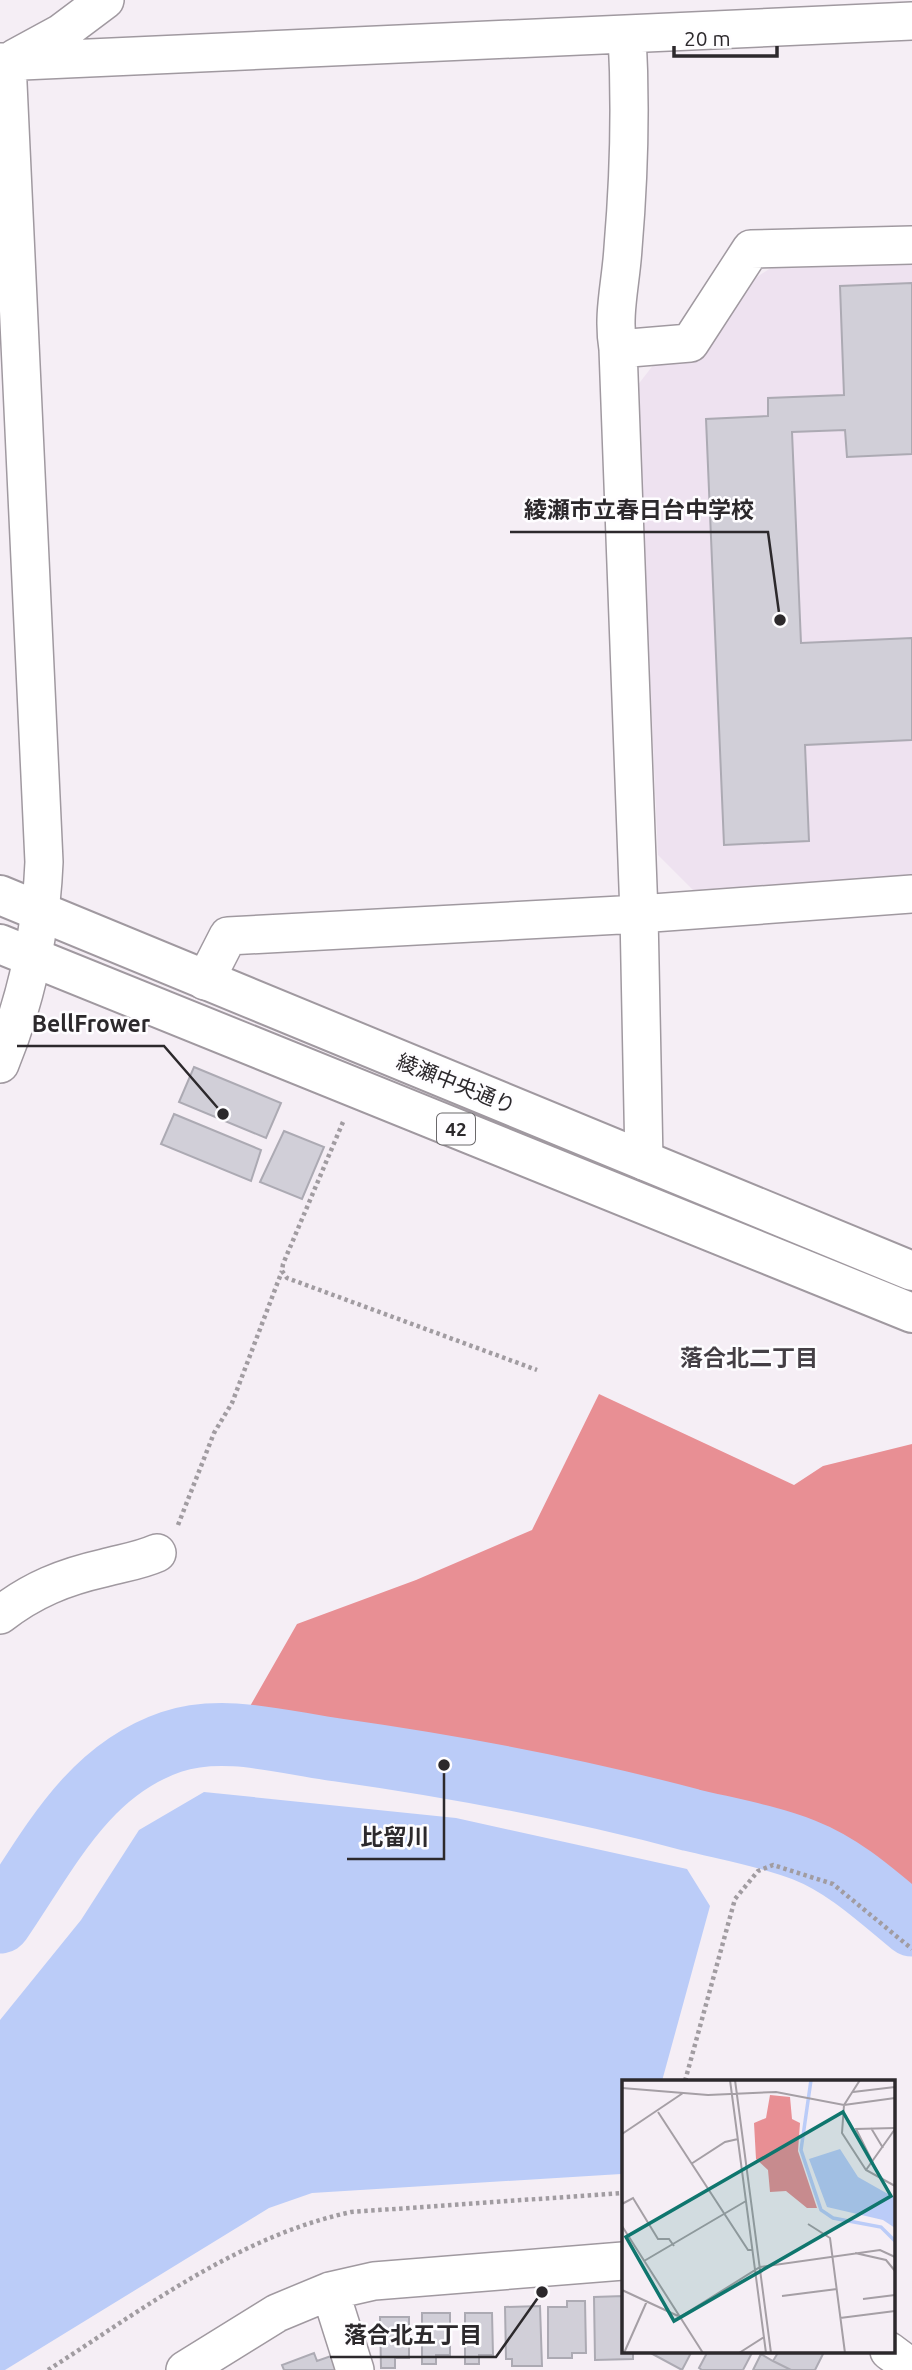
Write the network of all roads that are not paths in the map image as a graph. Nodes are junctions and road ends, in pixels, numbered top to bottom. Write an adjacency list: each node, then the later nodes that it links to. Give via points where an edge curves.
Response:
1 (105, 0): 4 (street, via 61,33)
2 (912, 21): 3 (street)
3 (627, 34): 4 (street); 6 (street, via 631,120 623,252 613,321)
4 (4, 62): 9 (street, via 43,834)
5 (912, 245): 6 (street, via 751,249 690,343)
6 (618, 349): 10 (street)
7 (912, 894): 10 (street)
8 (0, 895): 9 (main road, 綾瀬中央通り / 42)
9 (42, 913): 12 (street); 13 (main road, 綾瀬中央通り / 42)
10 (639, 914): 13 (street, via 228,936); 15 (street)
11 (0, 944): 12 (main road, 綾瀬中央通り / 42)
12 (35, 959): 14 (street); 17 (main road, 綾瀬中央通り / 42)
13 (205, 981): 15 (main road, 綾瀬中央通り / 42)
14 (0, 1064)
15 (644, 1161): 16 (main road, 綾瀬中央通り / 42)
16 (912, 1271)
17 (912, 1313)
18 (156, 1553): 19 (street, via 41,1586)
19 (0, 1615)
20 (622, 2261): 21 (street, via 374,2281)
21 (330, 2291): 24 (street, via 277,2313); 25 (street)
22 (890, 2352): 23 (street)
23 (912, 2368)
24 (185, 2370)
25 (355, 2370)

